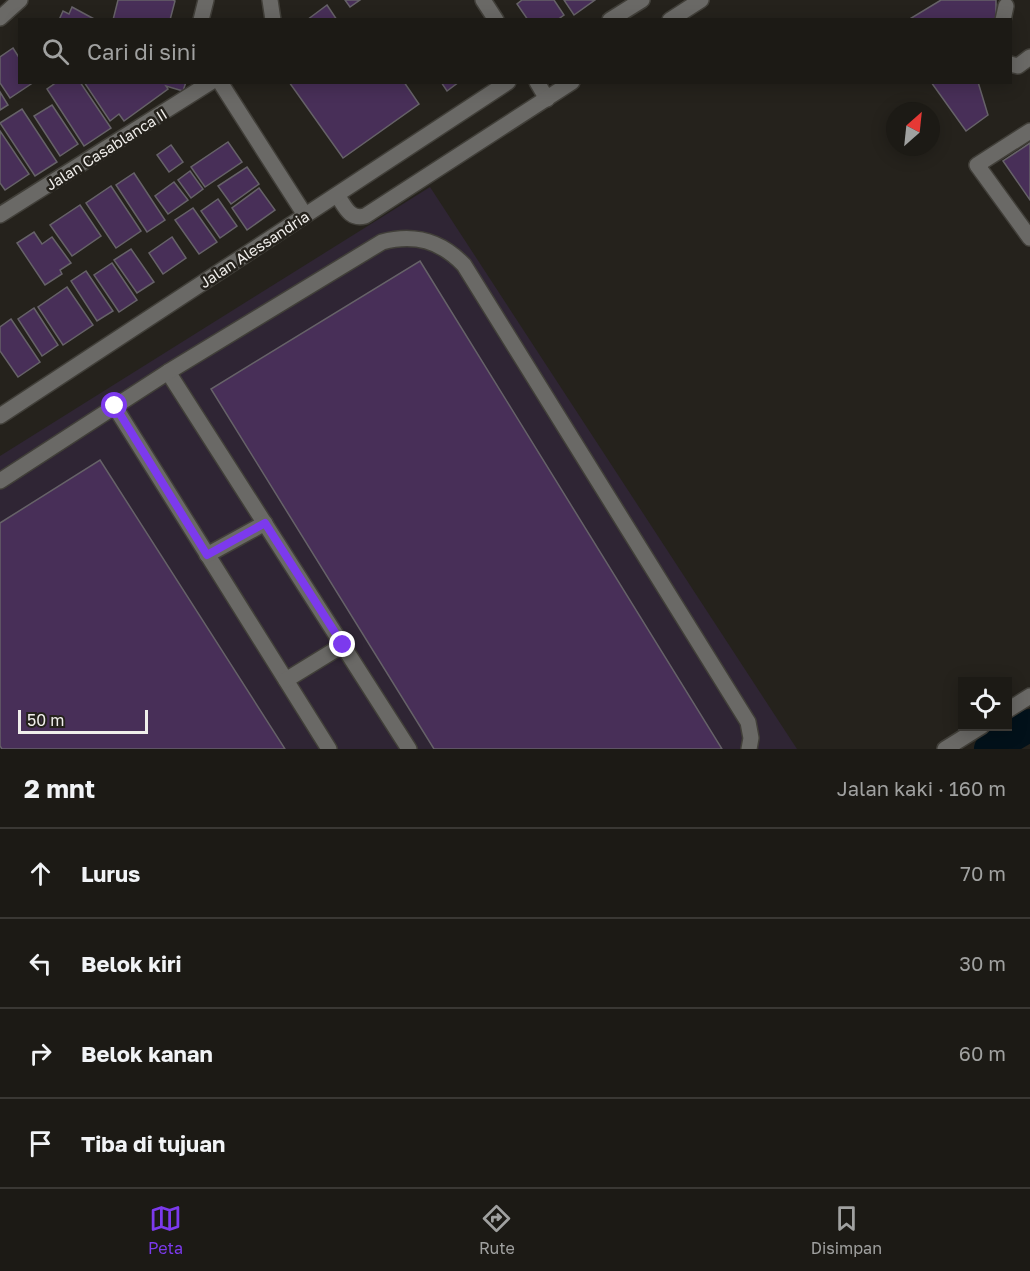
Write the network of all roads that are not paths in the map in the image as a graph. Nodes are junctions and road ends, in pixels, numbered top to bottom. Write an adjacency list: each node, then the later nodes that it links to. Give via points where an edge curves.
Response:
1 (20, 0): 7 (street)
2 (206, 0): 8 (street)
3 (270, 0): 9 (street)
4 (483, 0): 10 (street)
5 (642, 0): 11 (street)
6 (700, 0): 12 (street)
7 (0, 18)
8 (202, 18)
9 (273, 18)
10 (495, 18)
11 (613, 18)
12 (673, 18)
13 (1030, 57): 14 (street, via 1018,66)
14 (1012, 64)
15 (208, 84): 23 (street, Jalan Casablanca II)
16 (221, 84): 24 (street)
17 (505, 84): 22 (street, Jalan Alessandria)
18 (538, 84): 20 (street)
19 (569, 84): 20 (street)
20 (547, 99): 22 (street, via 365,216 350,214)
21 (1030, 130): 25 (street, via 977,165)
22 (337, 195): 24 (street, Jalan Alessandria)
23 (0, 215)
24 (305, 215): 28 (street, Jalan Alessandria)
25 (1030, 238)
26 (168, 372): 27 (street); 30 (street); 39 (street, via 382,242 399,237 437,243 464,265 748,722 752,738)
27 (115, 406): 29 (street); 31 (street)
28 (0, 416)
29 (0, 482)
30 (265, 523): 31 (street); 32 (street)
31 (207, 555): 33 (street)
32 (343, 645): 33 (street); 38 (street)
33 (286, 680): 37 (street)
34 (1030, 696): 35 (street)
35 (1012, 707)
36 (974, 731): 40 (street)
37 (329, 749)
38 (409, 749)
39 (749, 749)
40 (945, 749)

